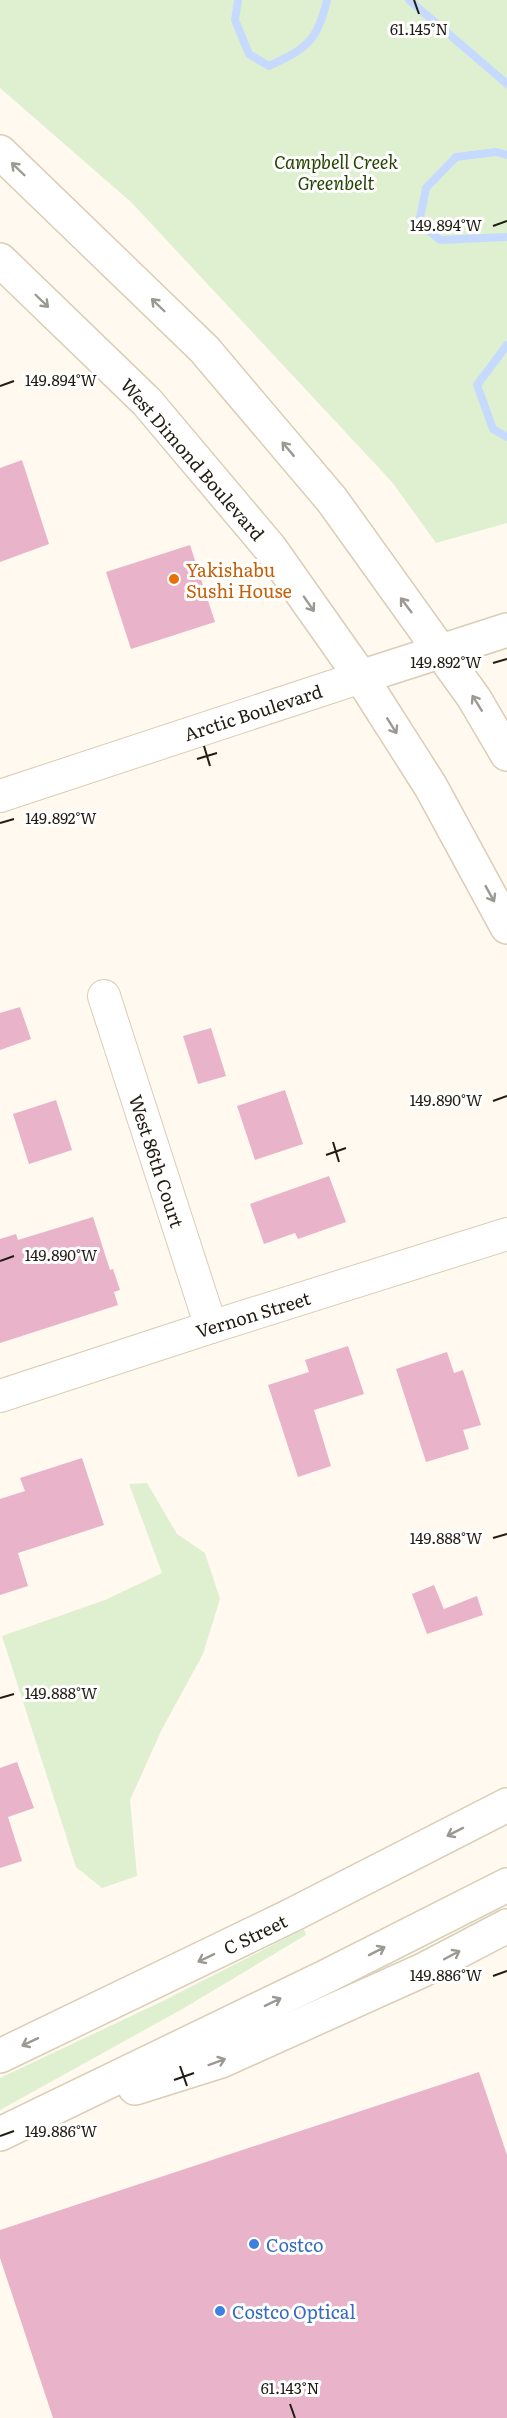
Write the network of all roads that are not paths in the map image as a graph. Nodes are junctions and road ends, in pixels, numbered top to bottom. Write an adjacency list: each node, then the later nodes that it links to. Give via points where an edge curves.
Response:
1 (0, 152): 4 (main road, one-way to 1, via 332,500 204,349)
2 (0, 260): 5 (main road, West Dimond Boulevard, one-way to 5, via 147,402 270,548)
3 (507, 630): 4 (main road, Arctic Boulevard)
4 (441, 651): 5 (main road, Arctic Boulevard); 6 (main road, one-way to 4)
5 (361, 677): 7 (street, Arctic Boulevard); 8 (main road, West Dimond Boulevard, one-way to 8, via 431,787)
6 (507, 753)
7 (0, 796)
8 (507, 927)
9 (104, 996): 11 (street, West 86th Court)
10 (507, 1234): 11 (street, Vernon Street)
11 (211, 1327): 12 (street, Vernon Street)
12 (0, 1396)
13 (507, 1805): 16 (main road, C Street, one-way to 16, via 280,1922)
14 (507, 1885): 17 (main road, one-way to 14)
15 (507, 1926): 17 (main road, one-way to 15, via 221,2061 423,1970)
16 (0, 2056)
17 (11, 2129)

